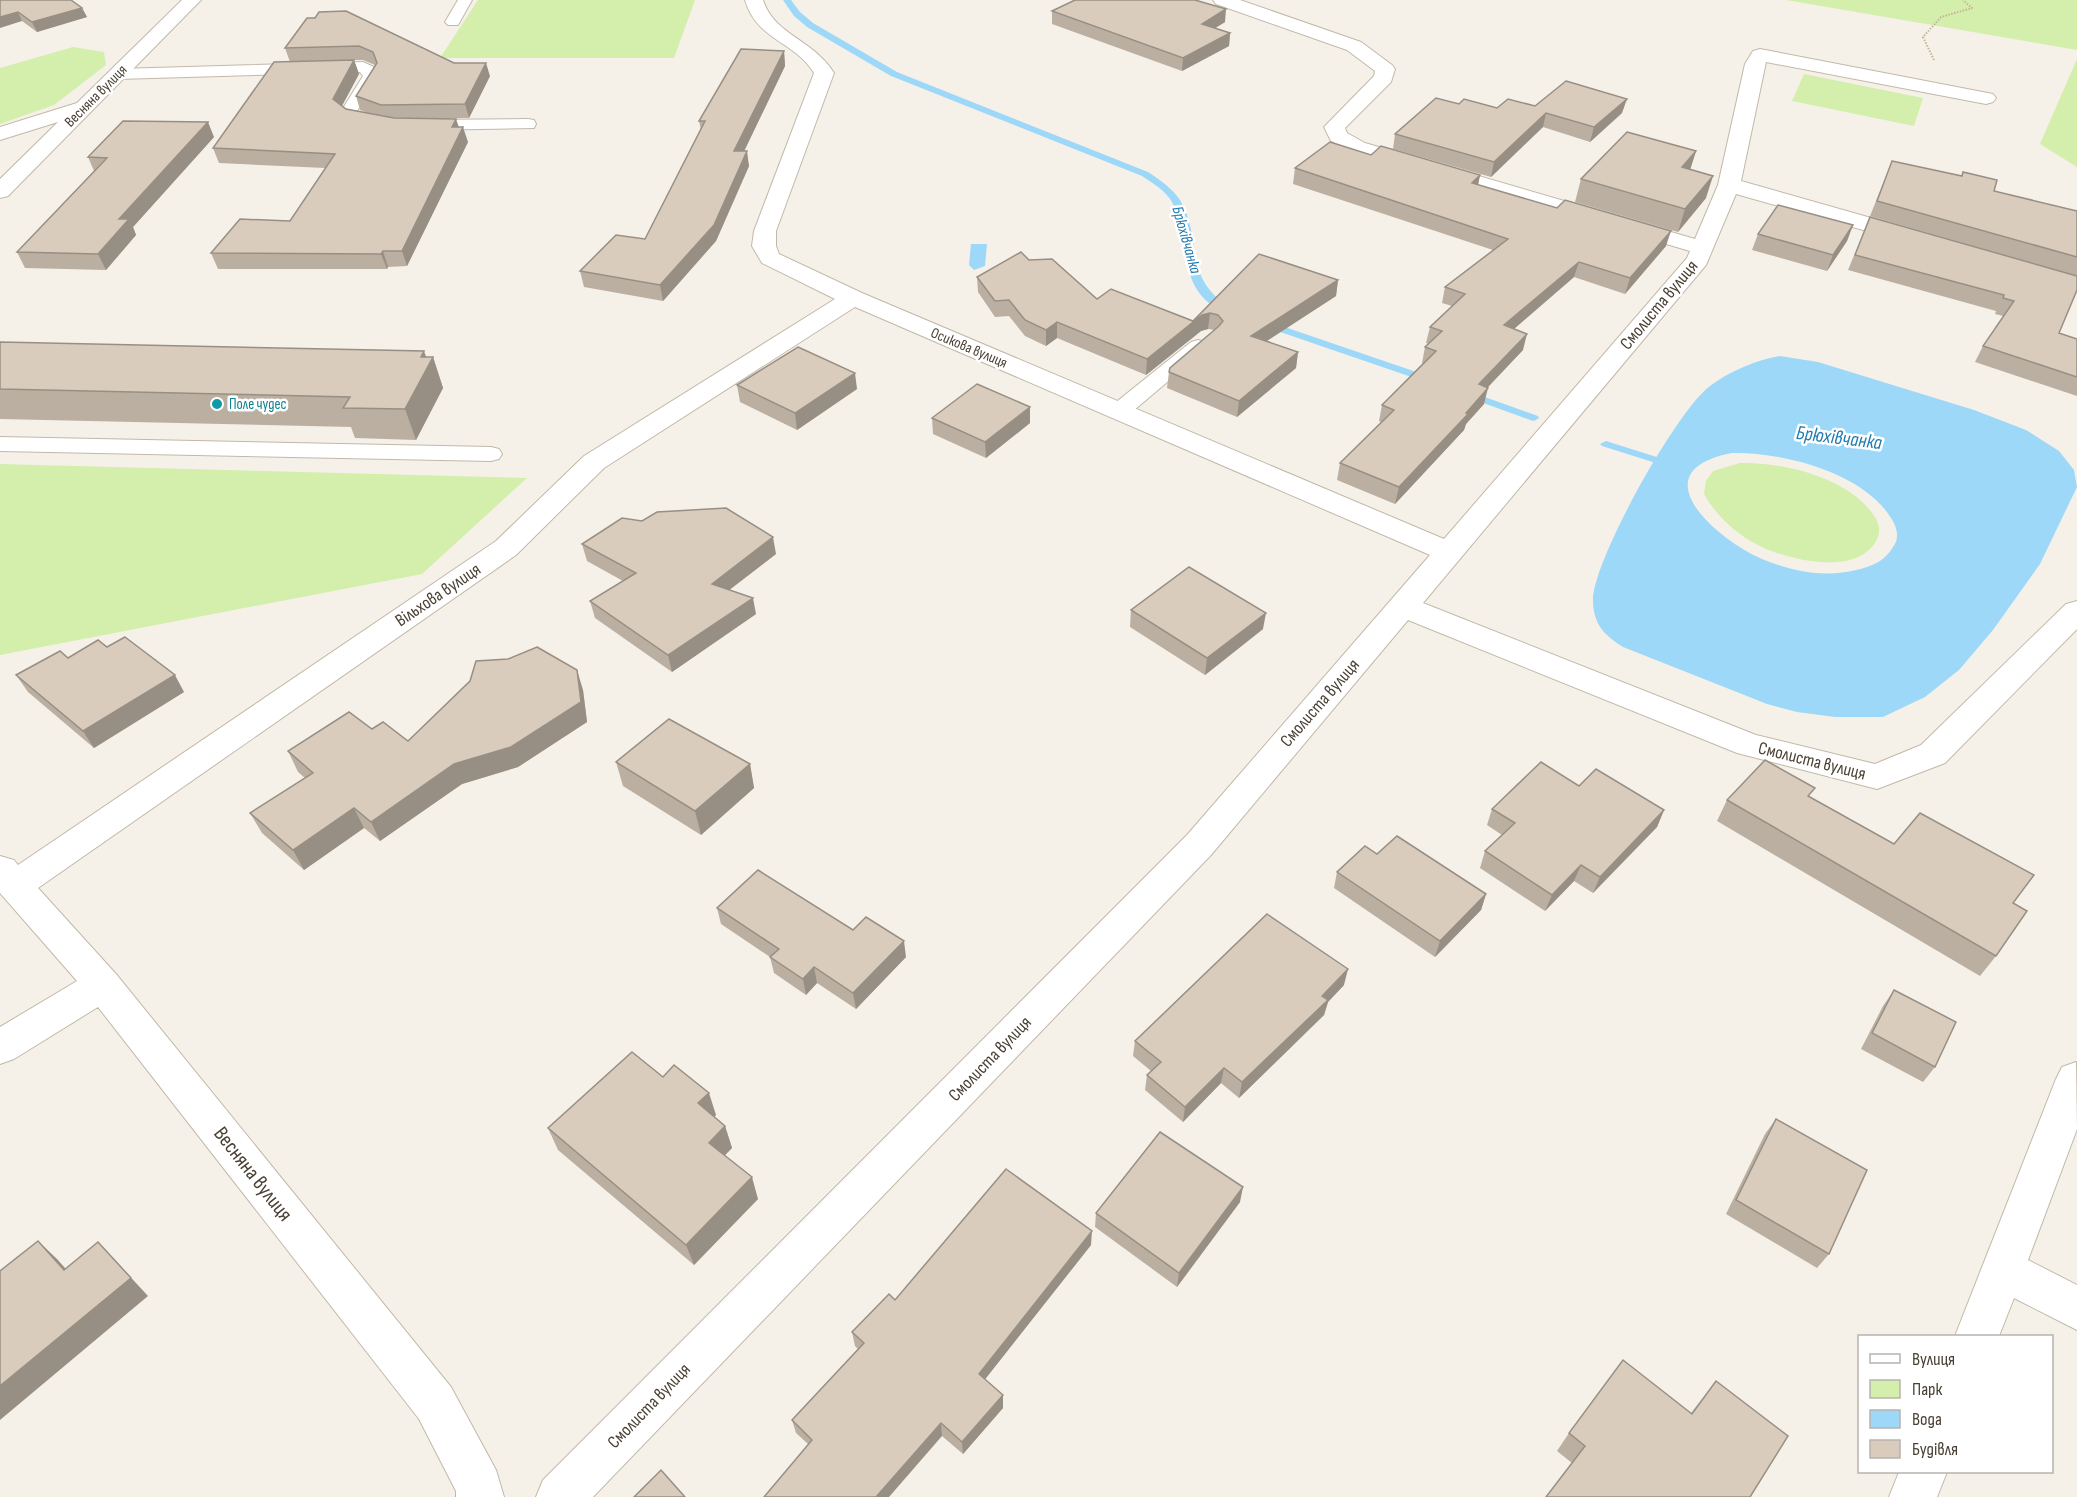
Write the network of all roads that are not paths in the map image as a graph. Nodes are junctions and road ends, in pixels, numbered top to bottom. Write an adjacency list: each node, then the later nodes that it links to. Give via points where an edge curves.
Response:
1 (192, 0): 6 (street, Весняна вулиця)
2 (465, 0): 5 (lane)
3 (754, 0): 15 (street, Осикова вулиця, via 758,15 769,29 819,60 824,73 765,231 764,246 770,258)
4 (1222, 0): 14 (street, Смолиста вулиця, via 1354,46 1385,69 1384,78 1334,127 1338,137 1358,147)
5 (453, 22)
6 (118, 74): 8 (street, Весняна вулиця); 9 (lane, via 363,67 371,76 348,113 362,121 403,125)
7 (1986, 98): 11 (street, Смолиста вулиця, via 1760,55)
8 (87, 105): 10 (street); 12 (street, Весняна вулиця)
9 (528, 124)
10 (0, 134)
11 (1729, 184): 13 (street); 14 (street, Смолиста вулиця)
12 (0, 191)
13 (1931, 243)
14 (1703, 249): 20 (street, Смолиста вулиця)
15 (853, 298): 17 (street, Осикова вулиця); 23 (street, Вільхова вулиця, via 594,462 506,549)
16 (1209, 338): 17 (lane)
17 (1118, 412): 20 (street, Осикова вулиця)
18 (0, 444): 19 (lane)
19 (491, 454)
20 (1449, 552): 21 (street, Смолиста вулиця)
21 (1403, 606): 22 (street, Смолиста вулиця, via 1749,745 1877,777 1933,754); 32 (street, Смолиста вулиця, via 1199,845)
22 (2077, 611)
23 (7, 877): 24 (street, Весняна вулиця)
24 (103, 985): 25 (street); 31 (street, Весняна вулиця, via 435,1403 479,1487)
25 (0, 1047)
26 (2076, 1079): 27 (street)
27 (2004, 1270): 28 (street); 29 (street)
28 (2077, 1308)
29 (1977, 1335)
30 (1923, 1473): 33 (street)
31 (480, 1497)
32 (560, 1497)
33 (1913, 1497)

